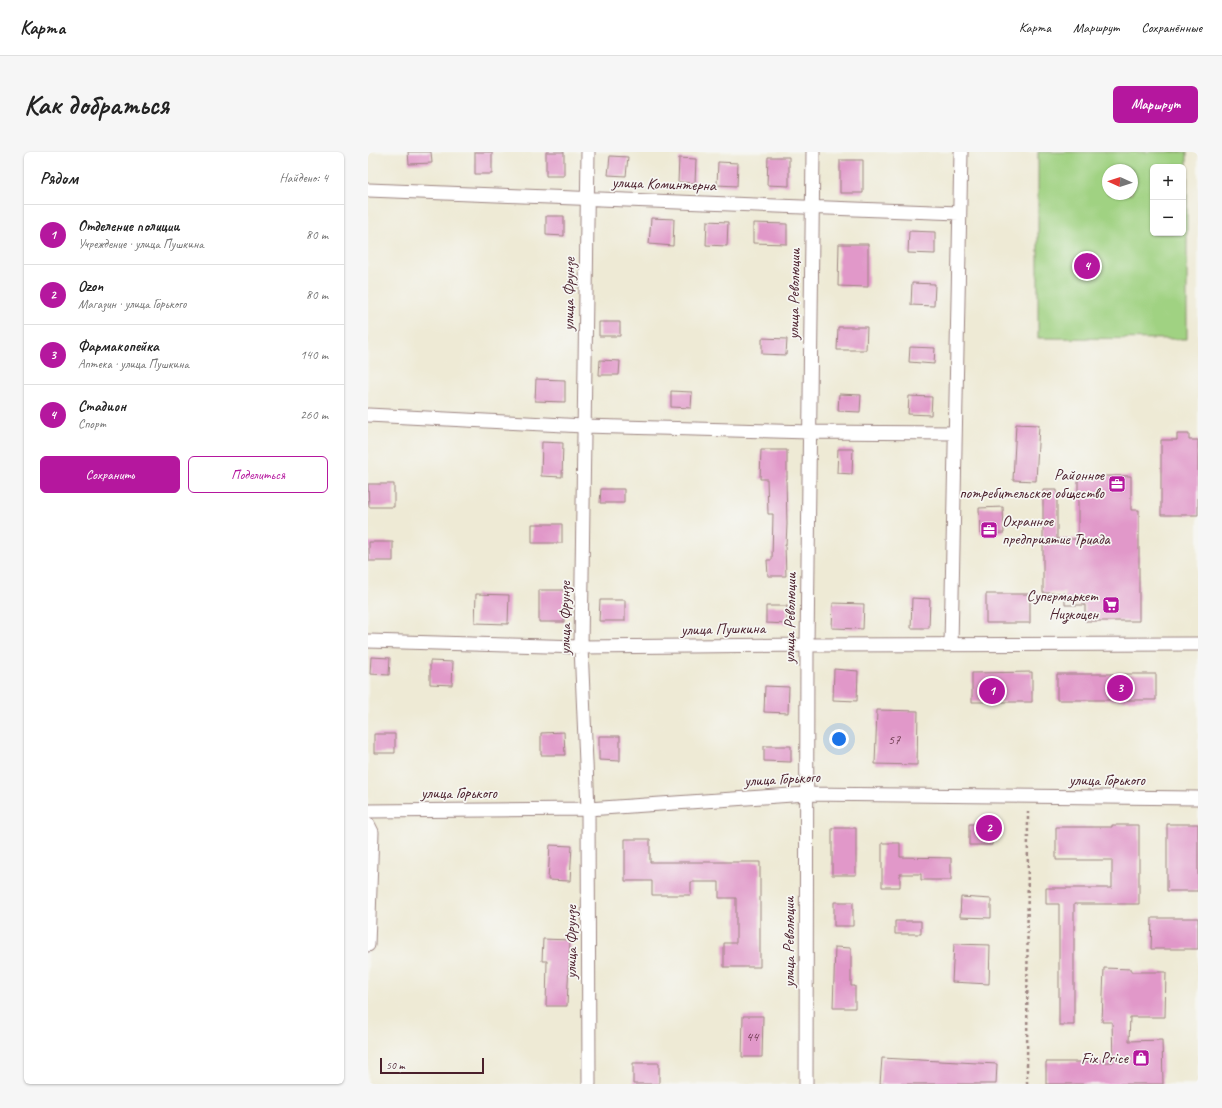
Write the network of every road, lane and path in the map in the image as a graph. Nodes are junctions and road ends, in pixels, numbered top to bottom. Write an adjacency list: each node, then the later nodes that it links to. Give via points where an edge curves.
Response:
1 (588, 152): 5 (street, улица Фрунзе)
2 (813, 152): 6 (street, улица Революции)
3 (961, 152): 7 (street)
4 (368, 190): 5 (street, улица Коминтерна)
5 (588, 198): 6 (street, улица Коминтерна); 9 (street, улица Фрунзе)
6 (812, 206): 7 (street, улица Коминтерна); 10 (street, улица Революции)
7 (959, 213): 11 (street)
8 (368, 415): 9 (street)
9 (584, 426): 10 (street); 16 (street, улица Фрунзе)
10 (809, 432): 11 (street); 14 (street, улица Революции)
11 (955, 433): 15 (street)
12 (368, 641): 16 (street, улица Пушкина)
13 (1198, 644): 15 (street, улица Пушкина)
14 (807, 645): 15 (street, улица Пушкина); 16 (street, улица Пушкина); 17 (street, улица Революции)
15 (951, 645)
16 (581, 647): 20 (street, улица Фрунзе)
17 (806, 794): 18 (street, улица Горького); 20 (street, улица Горького); 25 (street, улица Революции)
18 (1028, 797): 19 (street, улица Горького); 26 (path)
19 (1198, 798)
20 (588, 809): 21 (street, улица Горького); 24 (street, улица Фрунзе)
21 (368, 811)
22 (368, 824): 23 (street, via 372,832)
23 (368, 945)
24 (589, 1084)
25 (806, 1084)
26 (1027, 1084)

